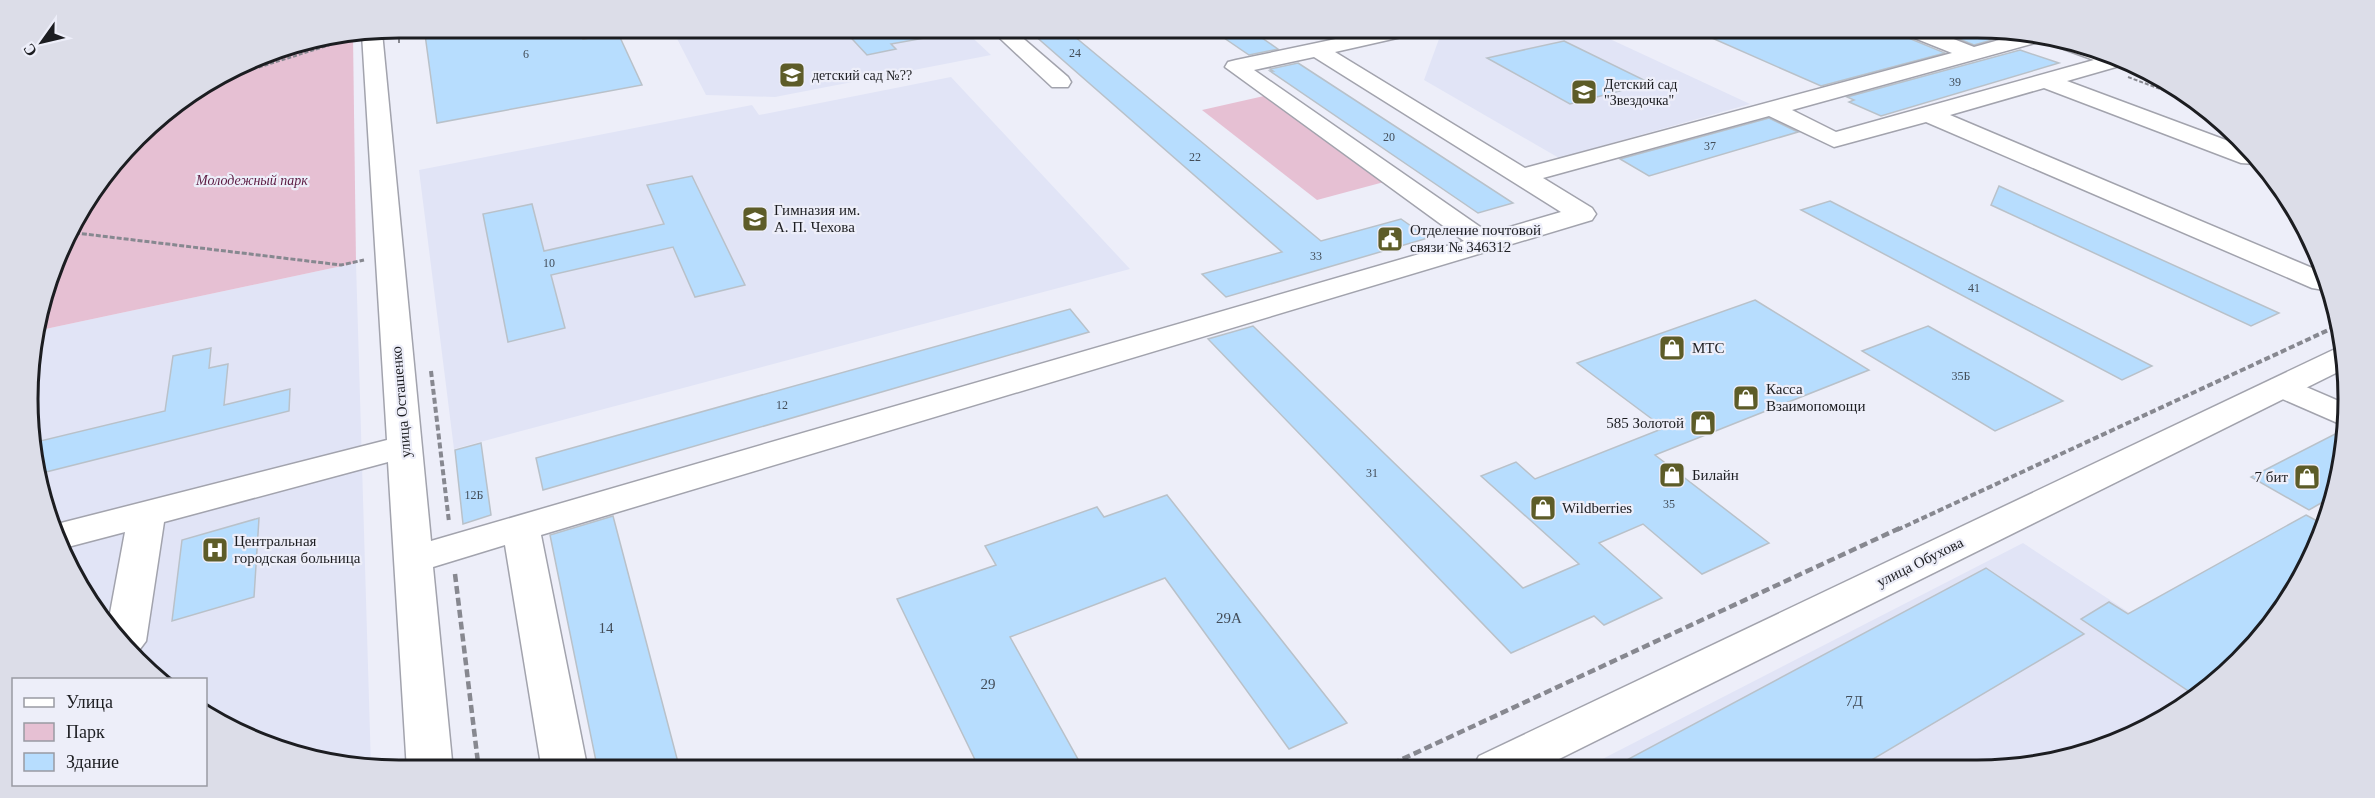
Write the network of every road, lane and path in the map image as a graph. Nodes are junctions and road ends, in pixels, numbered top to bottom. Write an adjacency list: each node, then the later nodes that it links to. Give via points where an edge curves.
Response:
1 (386, 38): 26 (street, улица Осташенко)
2 (1010, 38): 12 (street)
3 (1371, 38): 7 (street)
4 (1933, 38): 8 (street)
5 (2023, 41): 8 (street)
6 (328, 44): 10 (path)
7 (1317, 50): 16 (street); 18 (street, via 1236,67)
8 (1974, 54): 13 (street)
9 (2105, 62): 11 (street)
10 (252, 69)
11 (2046, 81): 14 (street); 15 (street)
12 (1060, 82)
13 (1773, 108): 14 (street, via 1834,140); 16 (street)
14 (1928, 114): 20 (street)
15 (2243, 155)
16 (1523, 176): 18 (street, via 1582,214)
17 (79, 232): 19 (path)
18 (1485, 243): 28 (street)
19 (341, 265)
20 (2317, 280)
21 (2331, 329): 36 (path)
22 (430, 360): 30 (path)
23 (2335, 361): 24 (street, улица Обухова)
24 (2283, 387): 25 (street); 37 (street, улица Обухова)
25 (2337, 412)
26 (405, 446): 27 (street); 31 (street, улица Осташенко)
27 (147, 514): 29 (street); 32 (street)
28 (521, 527): 30 (street); 35 (street)
29 (64, 535)
30 (452, 548): 31 (street); 34 (path)
31 (414, 559): 33 (street, улица Осташенко)
32 (126, 636)
33 (429, 760)
34 (478, 760)
35 (563, 760)
36 (1400, 760)
37 (1515, 760)

